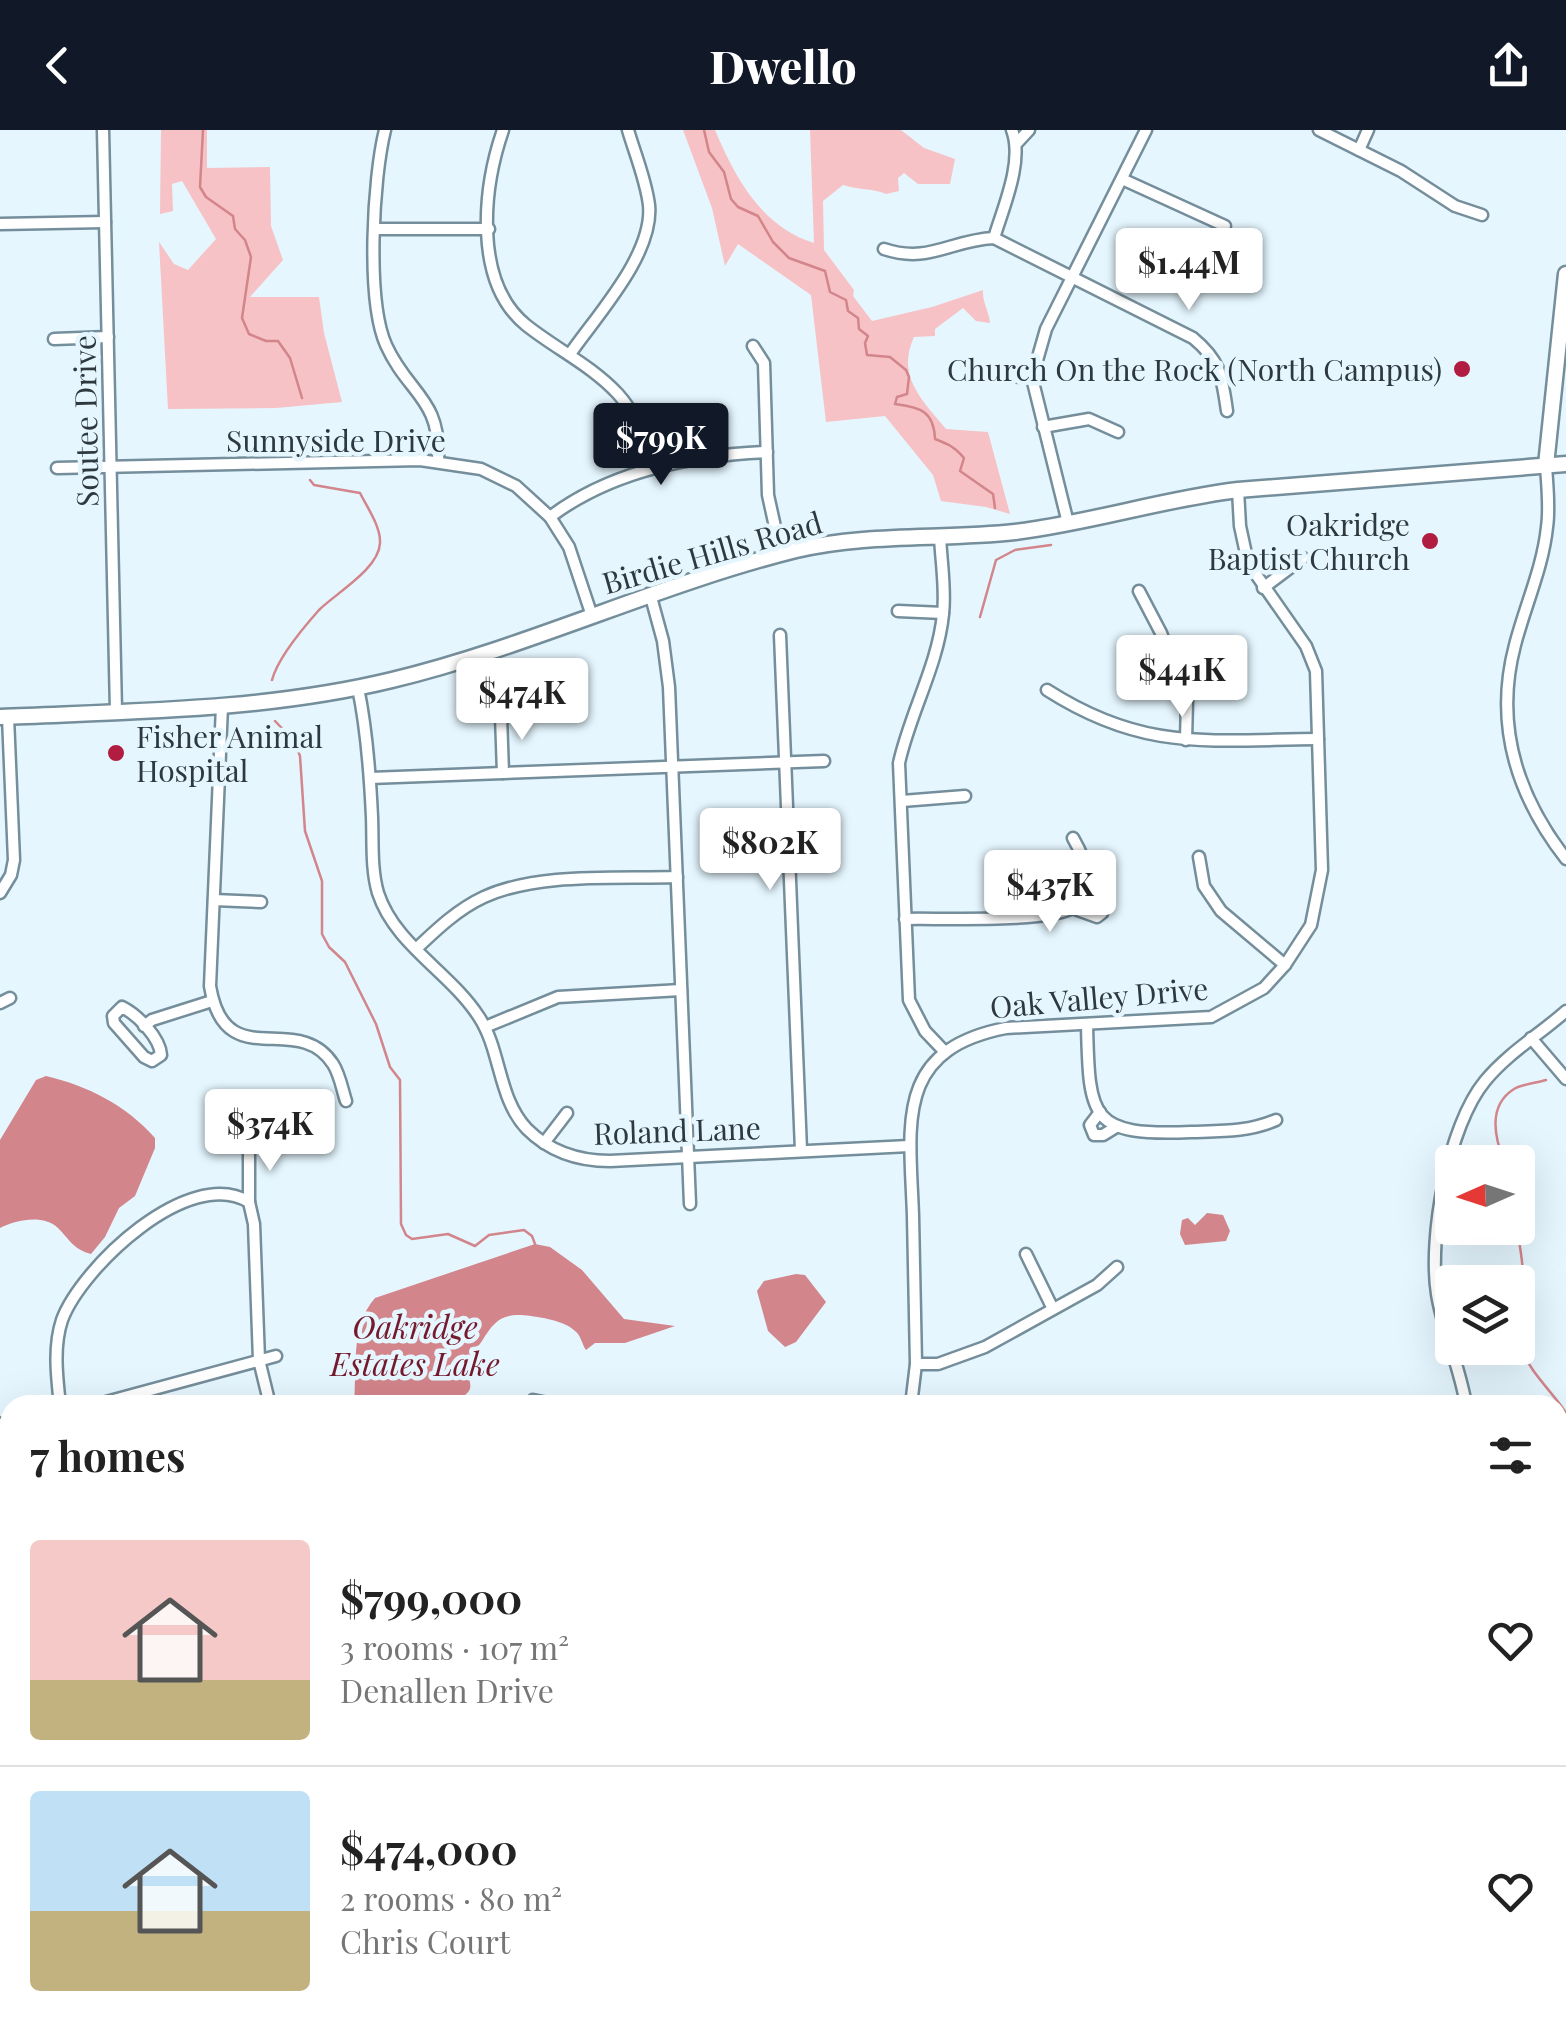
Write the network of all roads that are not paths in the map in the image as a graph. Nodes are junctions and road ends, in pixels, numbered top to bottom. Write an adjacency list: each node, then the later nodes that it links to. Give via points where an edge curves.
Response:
1 (103, 130): 14 (street, Soutee Drive)
2 (385, 130): 17 (street)
3 (503, 130): 18 (street)
4 (628, 130): 26 (street, via 646,192 648,228 634,262)
5 (1012, 130): 10 (street)
6 (1029, 130): 10 (street)
7 (1146, 130): 12 (street)
8 (1319, 130): 11 (street)
9 (1368, 130): 11 (street)
10 (1016, 144): 19 (street)
11 (1359, 150): 13 (street)
12 (1122, 178): 16 (street); 22 (street)
13 (1482, 216)
14 (105, 222): 15 (street); 23 (street, Soutee Drive)
15 (0, 224)
16 (1226, 226)
17 (376, 229): 18 (street); 33 (street, via 382,334 436,420)
18 (488, 229): 26 (street, via 492,278 506,303)
19 (994, 238): 20 (street, via 920,256); 22 (street)
20 (884, 249)
21 (1566, 274): 36 (main road)
22 (1074, 277): 28 (street, via 1046,330); 29 (street, via 1207,350 1221,369)
23 (108, 337): 24 (street); 35 (street, Soutee Drive)
24 (54, 339)
25 (753, 346): 32 (street, via 764,363)
26 (570, 354): 38 (street, via 630,408)
27 (968, 366): 28 (street, via 976,373)
28 (1032, 378): 30 (street)
29 (1228, 411)
30 (1043, 427): 31 (street, via 1089,418); 41 (street)
31 (1118, 432)
32 (767, 452): 38 (street); 43 (street, via 770,517)
33 (438, 460): 35 (street, Sunnyside Drive); 40 (street, Sunnyside Drive, via 503,479)
34 (1566, 464): 36 (main road, Birdie Hills Road)
35 (111, 466): 37 (street, Sunnyside Drive); 55 (street, Soutee Drive)
36 (1546, 466): 39 (main road, Birdie Hills Road); 70 (street, via 1547,527 1514,648 1507,719 1524,791)
37 (56, 468)
38 (657, 468): 40 (street, via 592,491)
39 (1238, 490): 41 (main road, Birdie Hills Road); 45 (street, Oak Valley Drive, via 1248,563)
40 (550, 517): 50 (street, Sunnyside Drive)
41 (1068, 523): 42 (main road, Birdie Hills Road)
42 (940, 536): 43 (main road, Birdie Hills Road); 49 (street)
43 (780, 554): 47 (main road, Birdie Hills Road)
44 (1303, 558): 45 (street)
45 (1263, 588): 58 (street, Oak Valley Drive, via 1295,628 1316,671)
46 (1139, 591): 59 (street, via 1187,701)
47 (651, 597): 50 (main road, Birdie Hills Road); 62 (street, via 667,659)
48 (898, 611): 49 (street)
49 (943, 612): 67 (street, via 899,763)
50 (592, 616): 52 (main road, Birdie Hills Road)
51 (780, 635): 61 (street)
52 (358, 688): 54 (main road, Birdie Hills Road); 64 (street, Roland Lane)
53 (1047, 690): 59 (street, via 1122,728)
54 (222, 706): 55 (main road, Birdie Hills Road); 74 (street)
55 (116, 711): 57 (main road, Birdie Hills Road)
56 (500, 716): 63 (street)
57 (4, 717): 66 (street)
58 (1318, 739): 59 (street); 79 (street, Oak Valley Drive, via 1322,870 1311,925)
59 (1186, 740)
60 (824, 760): 61 (street)
61 (785, 762): 62 (street); 97 (street)
62 (672, 766): 63 (street); 71 (street)
63 (503, 773): 64 (street)
64 (370, 778): 78 (street, Roland Lane, via 378,893)
65 (965, 796): 67 (street)
66 (6, 797): 73 (street, via 14,868)
67 (902, 800): 77 (street)
68 (1073, 838): 72 (street, via 1085,858)
69 (1199, 857): 79 (street, via 1204,886 1221,911)
70 (1566, 859)
71 (677, 877): 78 (street, via 512,886 452,916); 80 (street)
72 (1086, 891): 76 (street); 76 (street, via 1100,901 1102,913)
73 (0, 893)
74 (214, 900): 75 (street); 81 (street)
75 (261, 902)
76 (1072, 908): 77 (street, via 1045,916)
77 (905, 919): 87 (street, via 912,1008)
78 (416, 948): 85 (street, Roland Lane)
79 (1285, 965): 83 (street, Oak Valley Drive, via 1264,988 1211,1017)
80 (681, 990): 85 (street, via 558,997); 98 (street)
81 (212, 1001): 84 (street); 89 (street, via 237,1034 314,1046 333,1064)
82 (1566, 1011): 86 (street)
83 (1087, 1024): 87 (street, Oak Valley Drive, via 1006,1028); 90 (street, via 1090,1087)
84 (144, 1026): 84 (street, via 162,1049 152,1061 113,1016 122,1007)
85 (486, 1027): 95 (street, Roland Lane, via 512,1104)
86 (1532, 1038): 88 (street); 111 (street, via 1484,1082 1462,1118 1435,1234 1438,1300)
87 (944, 1051): 96 (street, via 914,1100)
88 (1566, 1079)
89 (346, 1101)
90 (1100, 1112): 93 (street); 93 (street, via 1090,1125 1094,1134)
91 (567, 1113): 95 (street)
92 (1276, 1120): 93 (street, via 1252,1130 1142,1134)
93 (1116, 1127)
94 (249, 1142): 99 (street)
95 (544, 1143): 98 (street, Roland Lane, via 592,1161)
96 (909, 1146): 97 (street, Roland Lane); 106 (street)
97 (801, 1150): 98 (street, Roland Lane)
98 (688, 1157): 100 (street)
99 (249, 1202): 105 (street); 107 (street, via 221,1196 176,1207 130,1234 90,1273 58,1336)
100 (690, 1204)
101 (1026, 1254): 103 (street)
102 (1117, 1267): 103 (street)
103 (1052, 1307): 106 (street, via 962,1358)
104 (276, 1356): 105 (street)
105 (258, 1360): 108 (street); 109 (street)
106 (916, 1364): 110 (street)
107 (60, 1395)
108 (140, 1395)
109 (267, 1395)
110 (912, 1395)
111 (1463, 1395)

